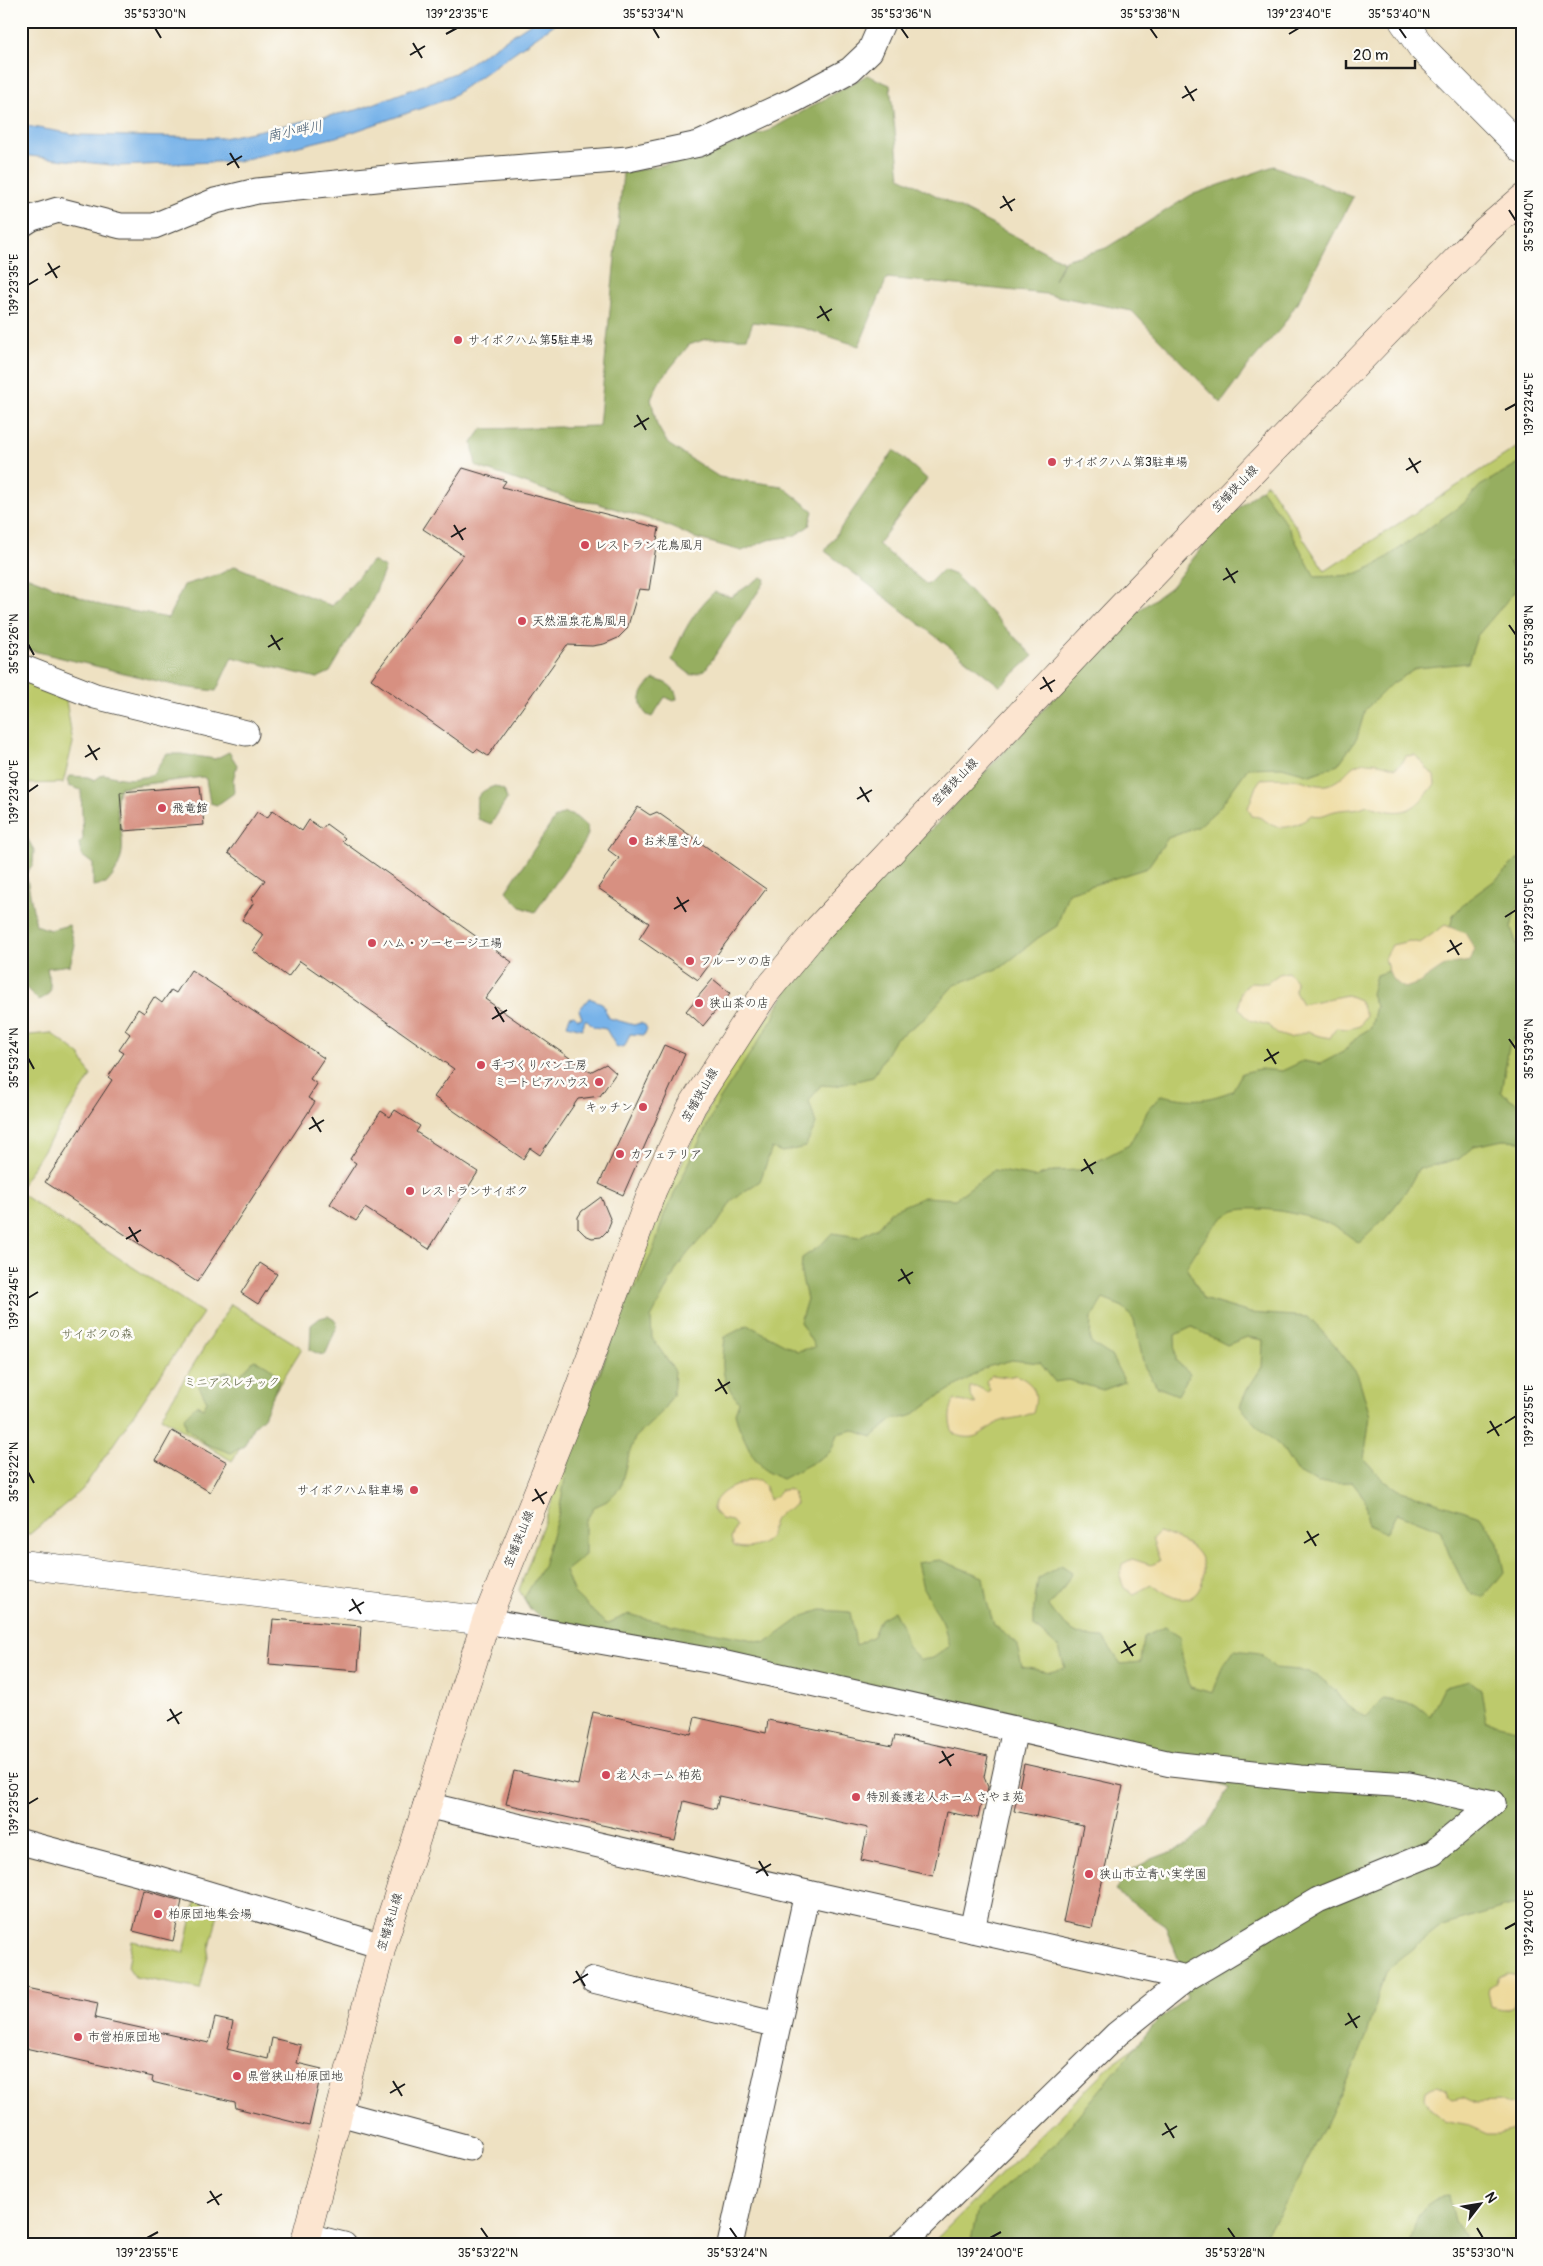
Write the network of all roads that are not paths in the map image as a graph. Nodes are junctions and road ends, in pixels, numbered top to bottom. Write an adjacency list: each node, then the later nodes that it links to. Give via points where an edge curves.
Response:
1 (882, 21): 5 (street, via 870,51 850,70 699,144 628,159 257,191 215,201 154,226 121,226 58,210)
2 (1403, 21): 3 (street, via 1422,48)
3 (1522, 149)
4 (1522, 199): 9 (main road, 笠幡狭山線, via 1434,282 1093,638 818,929 765,993 696,1099 670,1149 622,1268 571,1410)
5 (21, 225)
6 (21, 667): 7 (street, via 95,696)
7 (246, 733)
8 (21, 1564): 9 (street)
9 (486, 1621): 10 (street, via 713,1661); 11 (main road, 笠幡狭山線)
10 (1015, 1729): 14 (street); 16 (street, via 1171,1764 1300,1778 1409,1784 1494,1803 1433,1853 1318,1900)
11 (426, 1805): 13 (street); 15 (main road, 笠幡狭山線)
12 (21, 1842): 15 (street, via 152,1877)
13 (807, 1893): 14 (street); 18 (street)
14 (972, 1930): 16 (street)
15 (382, 1946): 19 (main road, 笠幡狭山線)
16 (1188, 1978): 24 (street, via 1117,2034)
17 (593, 1980): 18 (street)
18 (778, 2025): 23 (street)
19 (339, 2113): 20 (street); 21 (main road, 笠幡狭山線)
20 (469, 2148)
21 (306, 2240): 22 (street)
22 (344, 2245)
23 (730, 2245)
24 (901, 2245)

